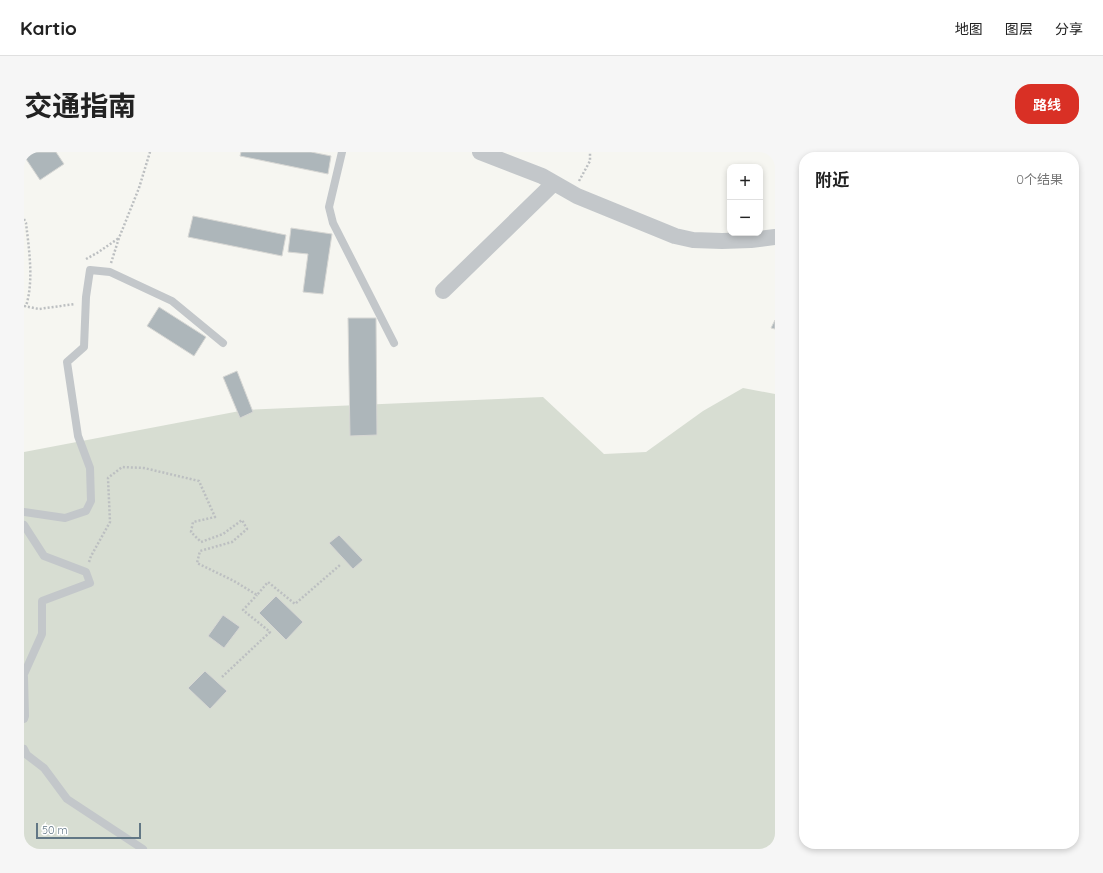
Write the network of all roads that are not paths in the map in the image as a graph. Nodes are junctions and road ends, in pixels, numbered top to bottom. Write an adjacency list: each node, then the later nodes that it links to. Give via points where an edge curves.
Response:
1 (342, 152): 7 (lane, via 329,206 333,222)
2 (480, 152): 3 (street)
3 (554, 183): 4 (street, via 648,226 681,238 722,241); 5 (street)
4 (775, 237)
5 (443, 290)
6 (223, 343): 8 (lane, via 172,300 110,272 90,270 84,347 67,362 78,436 90,468 91,501 86,511 65,518)
7 (394, 343)
8 (24, 512)
9 (24, 525): 10 (lane, via 44,556 86,572 90,583 42,601 42,634)
10 (24, 676): 11 (lane)
11 (24, 719)
12 (24, 749): 13 (lane, via 27,755 44,768 67,799)
13 (143, 849)

